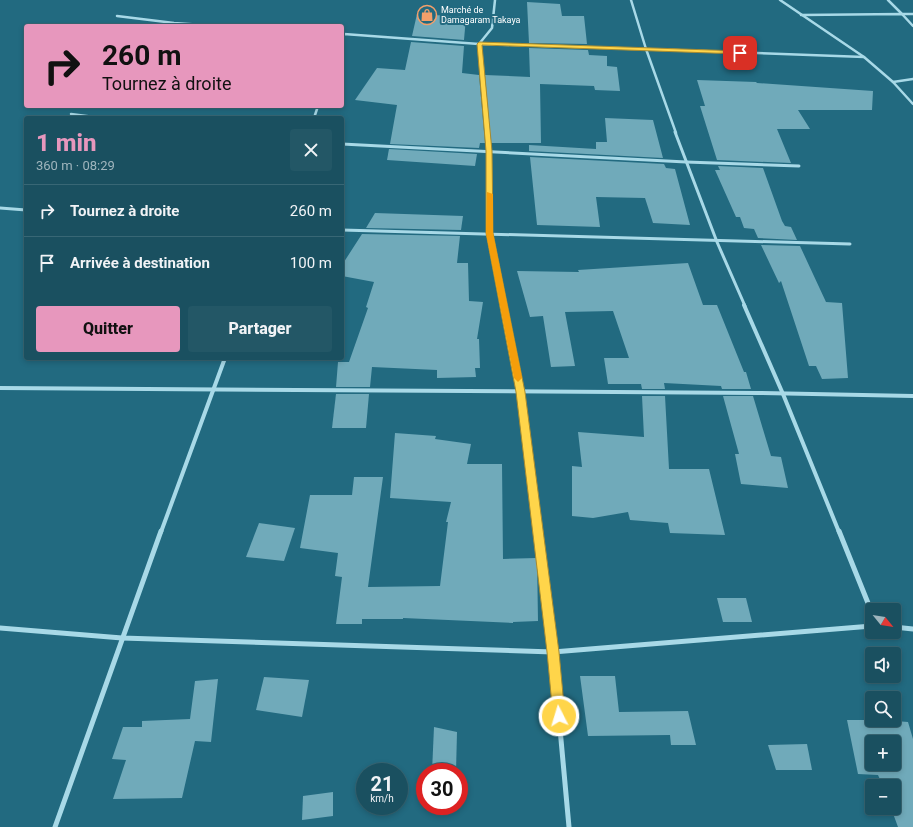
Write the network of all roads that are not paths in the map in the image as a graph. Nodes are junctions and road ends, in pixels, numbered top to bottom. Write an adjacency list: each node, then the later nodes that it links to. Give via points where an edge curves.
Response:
1 (495, 0): 13 (street, via 492,28)
2 (631, 0): 14 (street)
3 (780, 0): 7 (street)
4 (888, 0): 5 (street)
5 (902, 14): 6 (street); 7 (street); 11 (street)
6 (913, 14)
7 (801, 15): 15 (street)
8 (117, 16): 9 (street)
9 (174, 23): 10 (street)
10 (189, 24)
11 (913, 26)
12 (344, 34): 13 (street)
13 (479, 44): 14 (street); 22 (street)
14 (646, 49): 15 (street); 23 (street)
15 (864, 57): 17 (street)
16 (913, 79): 17 (street)
17 (892, 82): 18 (street)
18 (913, 104)
19 (71, 114): 20 (street)
20 (86, 116)
21 (344, 144): 22 (street)
22 (489, 151): 23 (street); 28 (street)
23 (686, 162): 24 (street); 29 (street)
24 (799, 166)
25 (0, 208): 26 (street)
26 (24, 210)
27 (344, 230): 28 (street)
28 (490, 233): 29 (street); 34 (street)
29 (716, 242): 30 (street); 35 (street)
30 (850, 244)
31 (224, 360): 33 (street)
32 (0, 388): 33 (street)
33 (214, 390): 34 (street); 42 (street)
34 (521, 392): 35 (street); 43 (street)
35 (783, 394): 36 (street); 37 (street)
36 (913, 396)
37 (868, 603)
38 (865, 627): 43 (street)
39 (901, 627): 41 (street)
40 (0, 628): 42 (street)
41 (913, 628)
42 (122, 638): 43 (street); 44 (street)
43 (553, 652): 45 (street)
44 (55, 827)
45 (569, 827)

